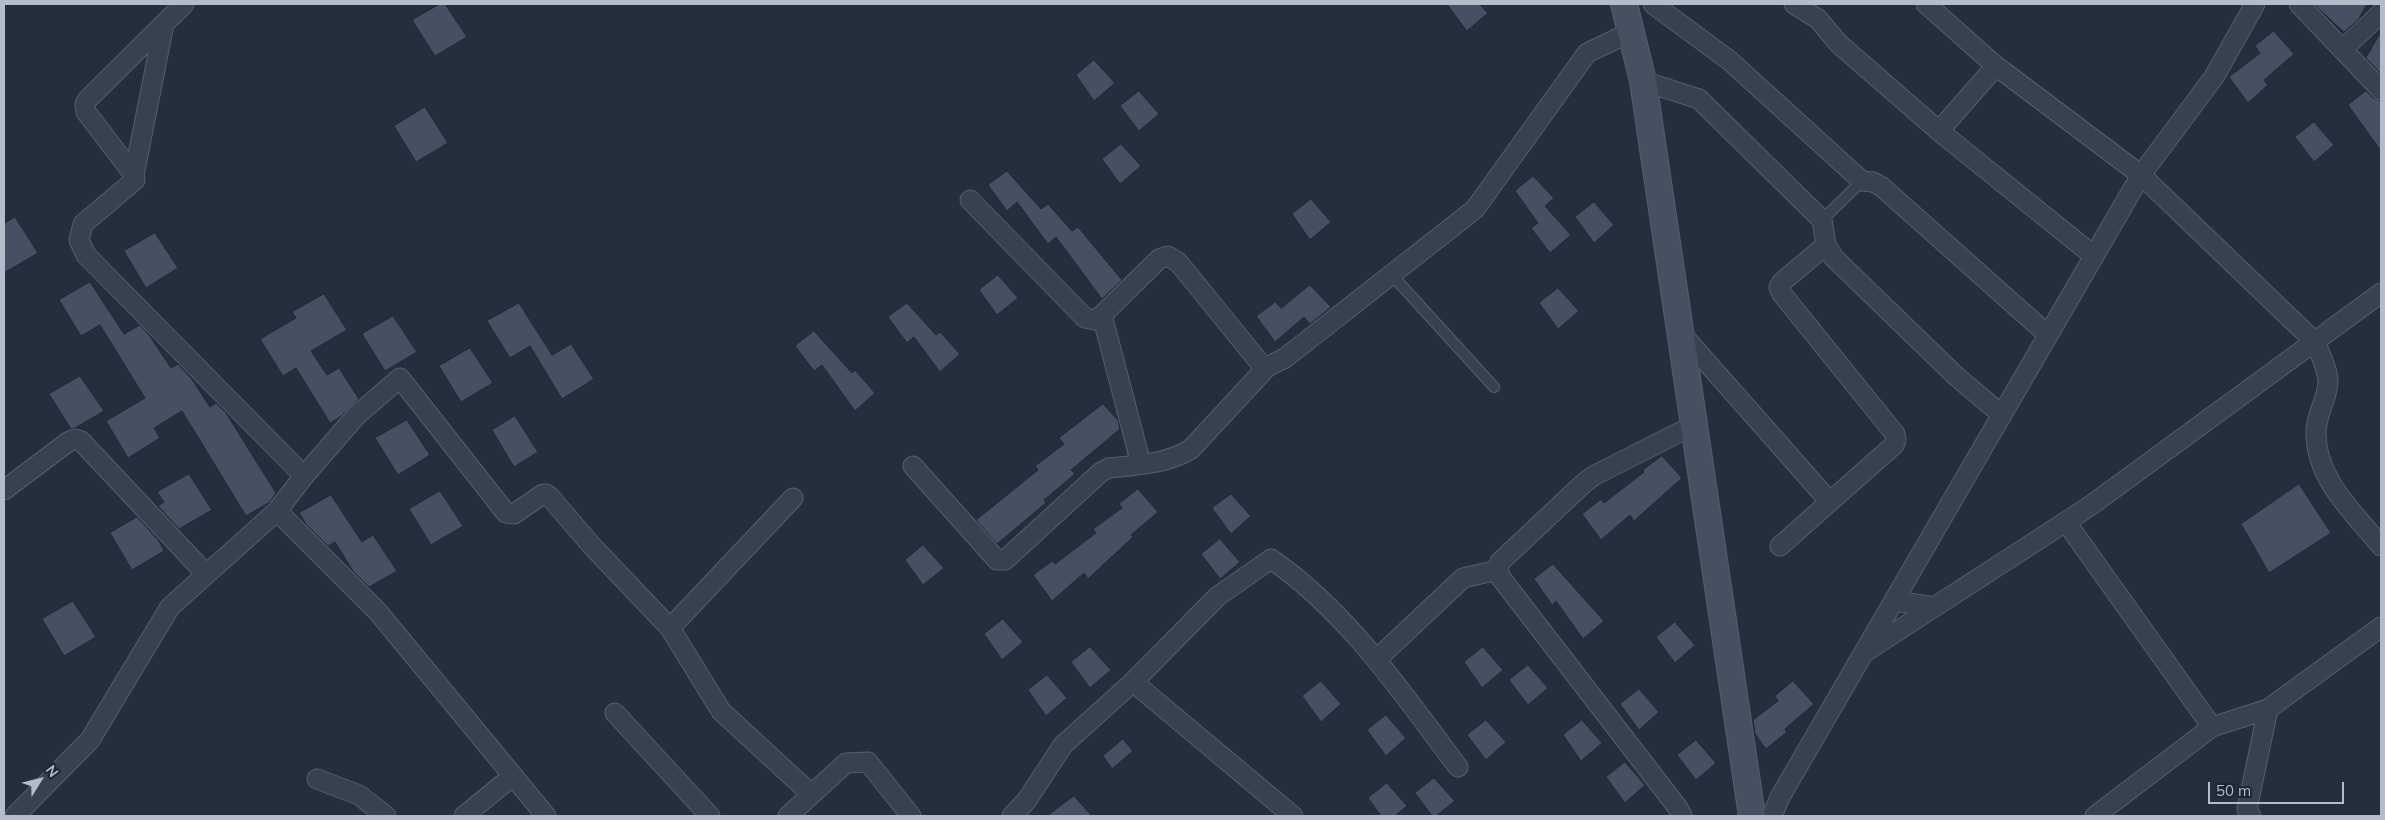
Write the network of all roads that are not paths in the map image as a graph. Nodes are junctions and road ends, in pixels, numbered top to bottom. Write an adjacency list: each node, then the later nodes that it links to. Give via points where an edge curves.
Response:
1 (184, 4): 9 (street)
2 (1624, 4): 10 (street)
3 (1654, 4): 18 (street, via 1730,61)
4 (1796, 4): 15 (street, via 1818,19 1839,44)
5 (1926, 4): 12 (street)
6 (2255, 4): 17 (street, via 2214,77)
7 (2299, 4): 11 (street)
8 (2381, 13): 11 (street)
9 (164, 24): 16 (street); 16 (street, via 84,105)
10 (1631, 32): 13 (street); 23 (street, via 1587,53 1475,209)
11 (2343, 49): 14 (street)
12 (1996, 66): 15 (street); 17 (street)
13 (1643, 81): 20 (street, via 1699,99); 26 (street)
14 (2381, 90)
15 (1939, 131): 22 (street)
16 (134, 175): 35 (street, via 135,180 131,184 83,224 79,232 81,248)
17 (2142, 175): 22 (street); 28 (street)
18 (1862, 181): 20 (lane); 27 (street, via 1873,182 1882,188)
19 (970, 200): 25 (street, via 1085,318 1094,320)
20 (1822, 220): 21 (street)
21 (1826, 245): 31 (street, via 1834,258 1904,327); 38 (street, via 1782,282 1782,294 1895,434 1896,440)
22 (2094, 256): 27 (street)
23 (1391, 274): 29 (street, via 1285,358); 30 (lane)
24 (2381, 293): 28 (street)
25 (1102, 315): 29 (street, via 1159,259 1168,256 1178,262 1260,363); 33 (street)
26 (1680, 332): 32 (street); 38 (street)
27 (2047, 334): 31 (street)
28 (2315, 342): 40 (street); 42 (street, via 2328,382 2316,434 2324,470 2334,488)
29 (1267, 367): 33 (street, via 1191,449 1172,459)
30 (1494, 387)
31 (2002, 415): 45 (street)
32 (1694, 425): 43 (street, via 1583,484 1500,562); 69 (street)
33 (1141, 464): 34 (street, via 1101,472 1005,560 997,560)
34 (913, 466)
35 (304, 476): 39 (street); 48 (street, via 356,416 400,378 506,514 514,514 546,494)
36 (4, 490): 44 (street, via 68,442 81,441)
37 (793, 498): 48 (street)
38 (1830, 502): 41 (street)
39 (277, 511): 44 (street); 56 (street, via 378,612)
40 (2066, 522): 46 (street); 54 (street)
41 (1780, 546)
42 (2381, 546)
43 (1498, 570): 50 (street, via 1463,578); 68 (street)
44 (206, 574): 59 (street, via 170,607 90,740)
45 (1894, 601): 46 (street); 49 (street)
46 (1934, 607): 49 (street)
47 (2381, 627): 52 (street)
48 (670, 628): 58 (street, via 721,711)
49 (1862, 654): 70 (street)
50 (1377, 658): 51 (street, via 1296,577 1271,559 1218,596); 55 (street)
51 (1133, 682): 66 (street, via 1063,745 1027,800); 67 (street)
52 (2268, 709): 54 (street); 72 (street, via 2247,809)
53 (615, 713): 63 (street)
54 (2212, 727): 71 (street)
55 (1458, 768)
56 (513, 776): 61 (street); 62 (street)
57 (316, 779): 60 (street, via 359,795)
58 (811, 794): 64 (street); 65 (street, via 846,763 868,762)
59 (15, 816)
60 (386, 816)
61 (464, 816)
62 (546, 816)
63 (710, 816)
64 (788, 816)
65 (911, 816)
66 (1012, 816)
67 (1293, 816)
68 (1682, 816)
69 (1752, 816)
70 (1772, 816)
71 (2095, 816)
72 (2251, 816)

